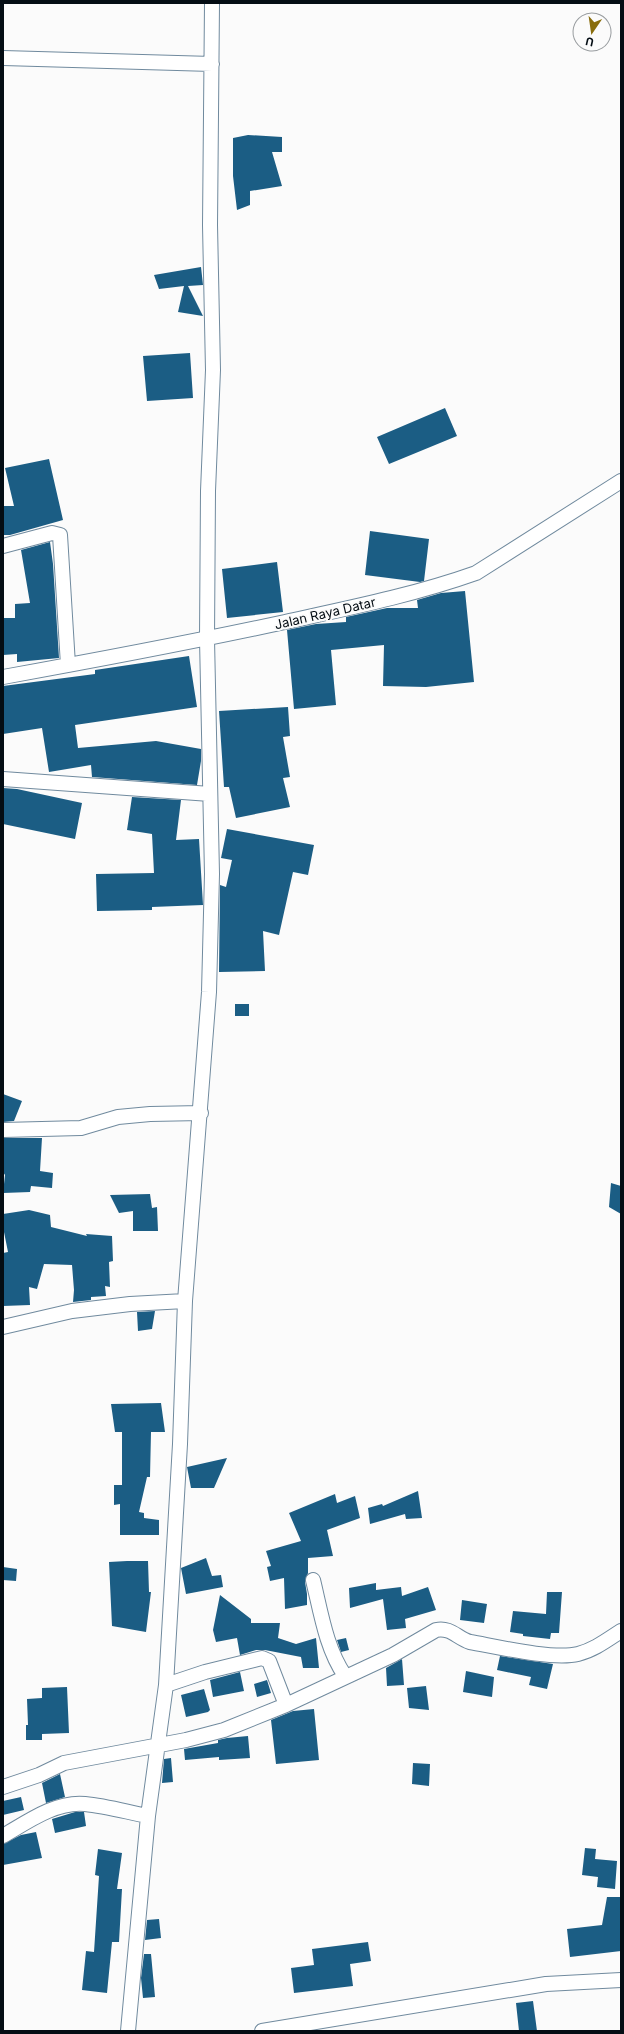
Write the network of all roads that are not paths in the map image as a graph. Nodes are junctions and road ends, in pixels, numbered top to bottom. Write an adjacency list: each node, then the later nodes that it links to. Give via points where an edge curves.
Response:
1 (212, 3): 3 (street)
2 (3, 58): 3 (street)
3 (212, 64): 6 (street, via 210,225 213,370 208,491)
4 (621, 481): 6 (street, Jalan Raya Datar, via 476,573 365,605)
5 (3, 546): 7 (street, via 52,533 60,535)
6 (207, 638): 7 (street, Jalan Raya Datar); 10 (street)
7 (68, 665): 8 (street, Jalan Raya Datar)
8 (3, 677)
9 (3, 779): 10 (street)
10 (210, 794): 11 (street, via 210,964)
11 (201, 1113): 12 (street, via 118,1117 81,1128); 13 (street)
12 (3, 1130)
13 (185, 1301): 14 (street, via 72,1311); 18 (street, via 180,1444)
14 (3, 1327)
15 (313, 1580): 17 (street, via 335,1661)
16 (621, 1631): 17 (street, via 595,1648 577,1655 552,1656 470,1642 444,1628 393,1655)
17 (345, 1676): 19 (street)
18 (166, 1685): 19 (street, via 262,1658 269,1661); 20 (street)
19 (286, 1705): 20 (street, via 224,1730)
20 (158, 1745): 21 (street, via 64,1763 39,1775); 22 (street)
21 (3, 1787)
22 (148, 1816): 23 (street, via 83,1804 55,1808); 25 (street)
23 (3, 1836)
24 (621, 1980): 26 (street, via 546,1984)
25 (128, 2031)
26 (262, 2031)

